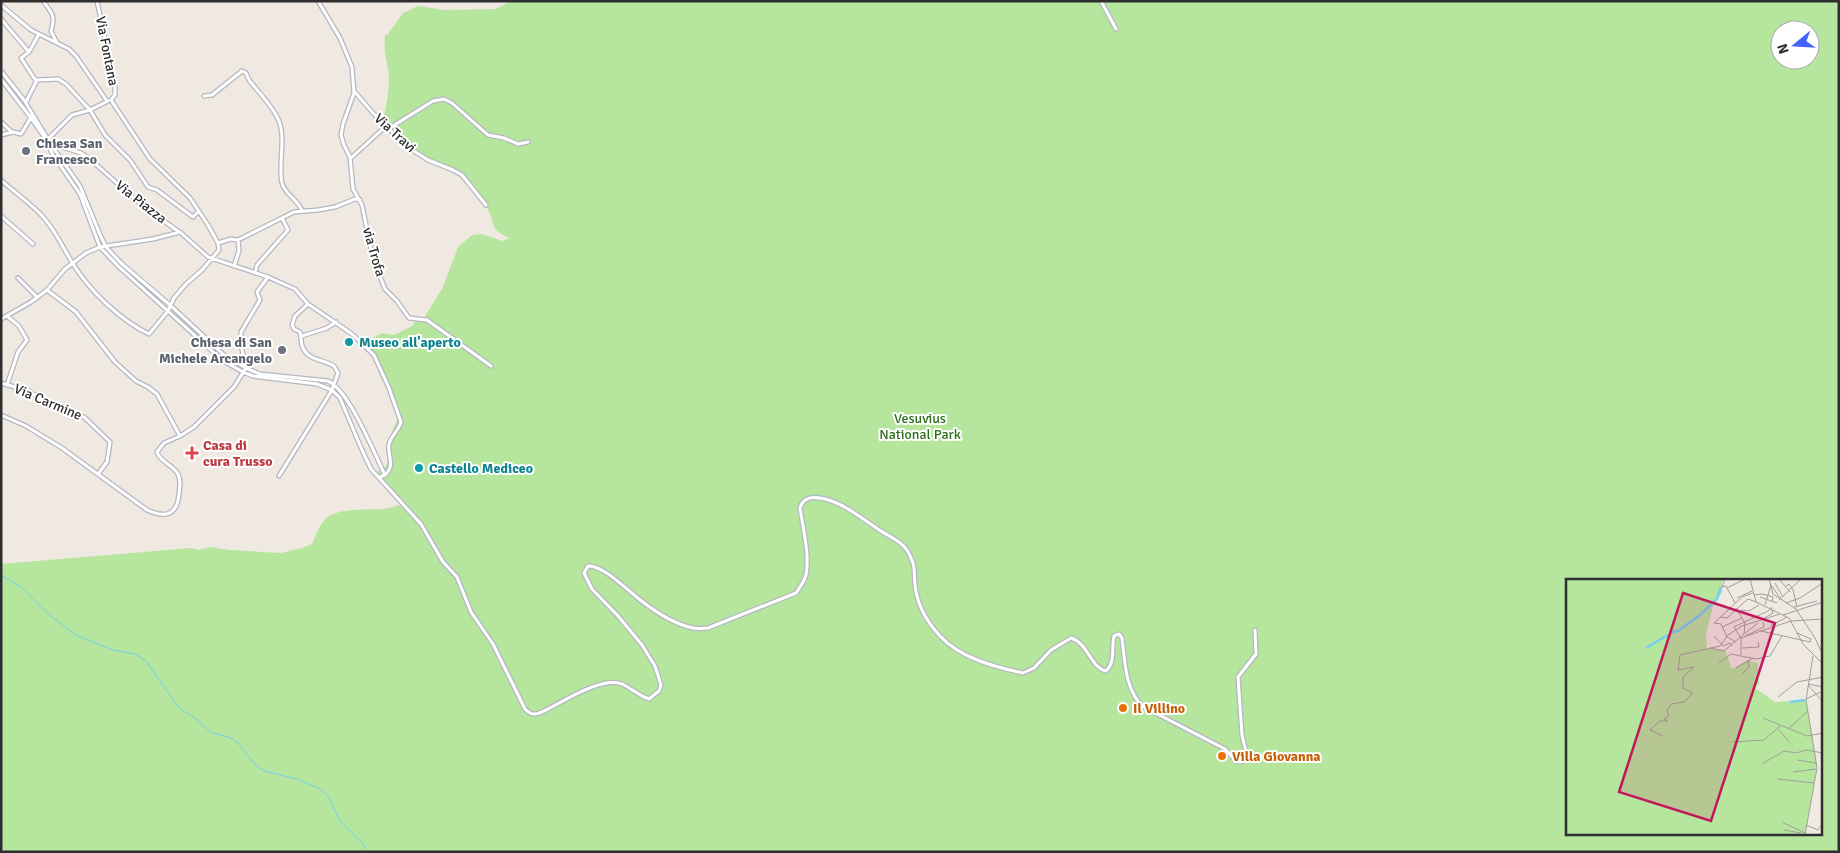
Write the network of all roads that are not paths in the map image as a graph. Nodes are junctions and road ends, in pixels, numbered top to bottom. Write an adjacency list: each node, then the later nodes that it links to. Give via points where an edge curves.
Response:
1 (43, 1): 9 (street, via 52,14 51,31)
2 (97, 1): 16 (street, Via Fontana, via 115,87 115,95)
3 (318, 1): 14 (street, via 340,38 352,67)
4 (1101, 1): 7 (street)
5 (1, 6): 8 (street)
6 (1, 19): 10 (street)
7 (1116, 29)
8 (39, 34): 9 (street); 10 (street)
9 (56, 42): 16 (street, via 76,56)
10 (29, 52): 13 (street, via 21,58)
11 (1, 71): 17 (street)
12 (1, 79): 19 (street)
13 (36, 81): 17 (street); 18 (street, via 58,79)
14 (354, 91): 21 (street, Via Travi); 26 (street, via Trofa, via 341,135)
15 (204, 96): 31 (street, via 212,94 242,71 246,73 279,122 283,186)
16 (109, 101): 18 (street); 30 (street, via 150,159 180,187)
17 (26, 102): 19 (street)
18 (90, 110): 24 (street, via 72,115); 30 (street, via 105,135 130,160 148,187 193,217)
19 (32, 116): 22 (street, via 21,134); 24 (street); 38 (street, via 53,155 80,194)
20 (1, 122): 22 (street)
21 (387, 128): 25 (street, via 433,101 444,99 488,135 518,144); 26 (street); 29 (street, Via Travi, via 413,151 462,175)
22 (12, 132): 23 (street)
23 (1, 135)
24 (49, 141): 34 (street, Via Piazza, via 81,153 137,201); 39 (street, via 83,192)
25 (528, 142)
26 (351, 158): 28 (street, via Trofa, via 353,189)
27 (1, 180): 41 (street, via 45,219 62,241)
28 (360, 200): 31 (street); 55 (street, via Trofa, via 373,259 385,289 409,318 433,324)
29 (486, 205)
30 (199, 211): 36 (street)
31 (302, 211): 33 (street)
32 (1, 216): 37 (street)
33 (282, 218): 35 (street); 43 (street, via 288,230 257,265)
34 (180, 232): 39 (street); 40 (street, Via Piazza)
35 (238, 240): 36 (street, via 231,238); 42 (street, via 239,252)
36 (218, 243): 40 (street, via 219,250)
37 (33, 244)
38 (100, 247): 39 (street); 41 (street); 50 (street)
39 (106, 247): 49 (street)
40 (212, 259): 42 (street); 49 (street)
41 (72, 263): 46 (street); 50 (street, via 120,318 144,332 149,334)
42 (234, 266): 43 (street)
43 (255, 273): 44 (street)
44 (268, 277): 48 (street, via 295,290); 56 (street, via 257,292 260,300 241,332)
45 (18, 278): 47 (street)
46 (47, 290): 47 (street); 63 (street, via 76,312 115,362 157,394)
47 (37, 297): 51 (street)
48 (308, 304): 53 (street); 54 (street, via 293,321 294,329)
49 (170, 305): 50 (street); 56 (street, via 224,356)
50 (168, 311): 57 (street, via 222,360)
51 (7, 316): 52 (street); 59 (street, via 19,326 27,340 18,352)
52 (1, 320)
53 (336, 322): 54 (street); 65 (street, via 374,355 399,417 400,426 389,446 390,471)
54 (302, 336): 60 (street, via 301,342 308,355 337,369)
55 (491, 366)
56 (246, 368): 57 (street); 60 (street, via 260,374)
57 (243, 372): 61 (street, via 317,384); 63 (street, via 234,387)
58 (1, 383): 59 (street, Via Carmine)
59 (7, 384): 64 (street, Via Carmine, via 29,391 54,408 84,417 109,439 108,459)
60 (334, 384): 61 (street); 65 (street, via 361,426)
61 (332, 390): 66 (street); 67 (street, via 340,398 371,469)
62 (1, 415): 64 (street, via 26,426)
63 (180, 436): 64 (street, via 164,443 157,452 173,467 179,480 177,507 166,515 147,510)
64 (98, 474)
65 (385, 475): 67 (street)
66 (279, 476)
67 (380, 477): 68 (street, via 420,524 443,562 452,570 471,612 493,644 525,709 536,715 583,691 612,682 621,683 649,699 661,685 642,645 592,589 584,573 588,566 596,567 672,620 694,628 708,628 796,592 803,583 806,558 800,508 807,498 824,498 837,503 907,550 913,563 916,597 921,609 941,638 959,651 1022,674 1071,638 1082,645 1099,669 1106,671 1111,667 1114,636 1119,634 1126,670 1135,698 1142,706 1225,749 1240,762 1247,756 1242,736 1238,677 1256,654)
68 (1255, 630)

